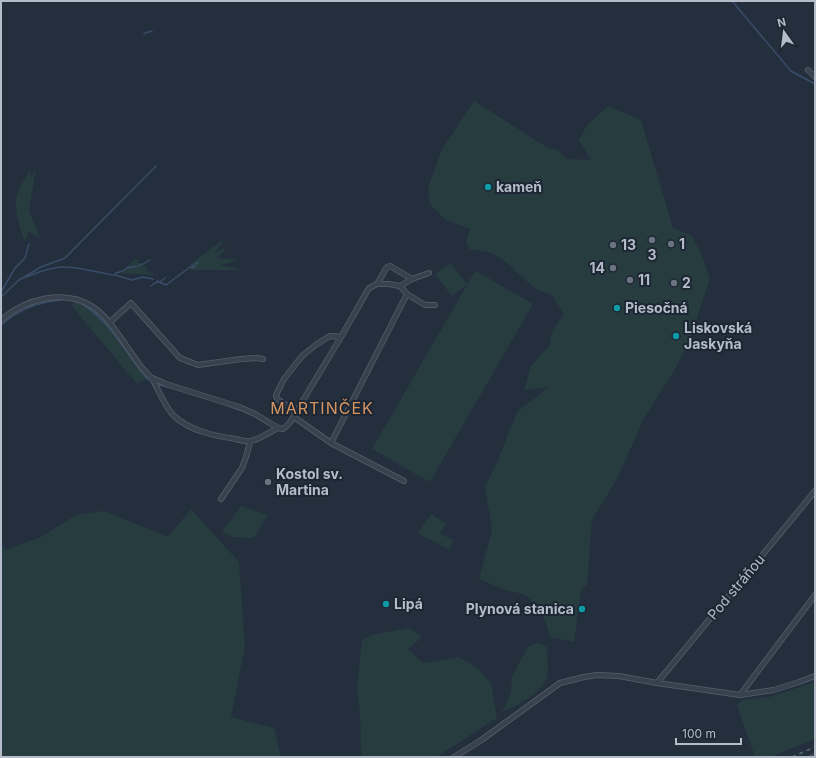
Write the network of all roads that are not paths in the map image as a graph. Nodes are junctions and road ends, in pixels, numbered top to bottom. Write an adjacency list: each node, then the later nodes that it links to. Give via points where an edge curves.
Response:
1 (808, 70): 2 (street)
2 (815, 76)
3 (429, 273): 4 (street)
4 (412, 279): 5 (street, via 390,266); 6 (street)
5 (377, 284): 6 (street); 11 (street, via 369,288)
6 (400, 286): 7 (street)
7 (407, 294): 8 (street, via 425,305); 18 (street)
8 (435, 305)
9 (1, 320): 10 (street, via 24,306 58,297 82,301 94,308)
10 (109, 323): 12 (street, via 131,303 180,358 186,361 198,365); 13 (street)
11 (341, 337): 14 (street); 14 (street, via 330,336 317,344 302,356 284,379 276,395 277,399)
12 (262, 359)
13 (152, 378): 16 (street, via 239,407); 17 (street, via 172,415 179,421 214,435)
14 (296, 412): 15 (street)
15 (294, 417): 16 (street, via 283,429); 18 (street)
16 (278, 428): 17 (street)
17 (250, 442): 21 (street, via 242,468)
18 (331, 442): 19 (street)
19 (404, 481)
20 (815, 491): 24 (street, Pod stráňou)
21 (221, 499)
22 (815, 595): 25 (street)
23 (815, 676): 25 (street, via 774,690)
24 (657, 683): 25 (street); 26 (street, via 597,675 560,683 480,742)
25 (740, 695)
26 (454, 757)

